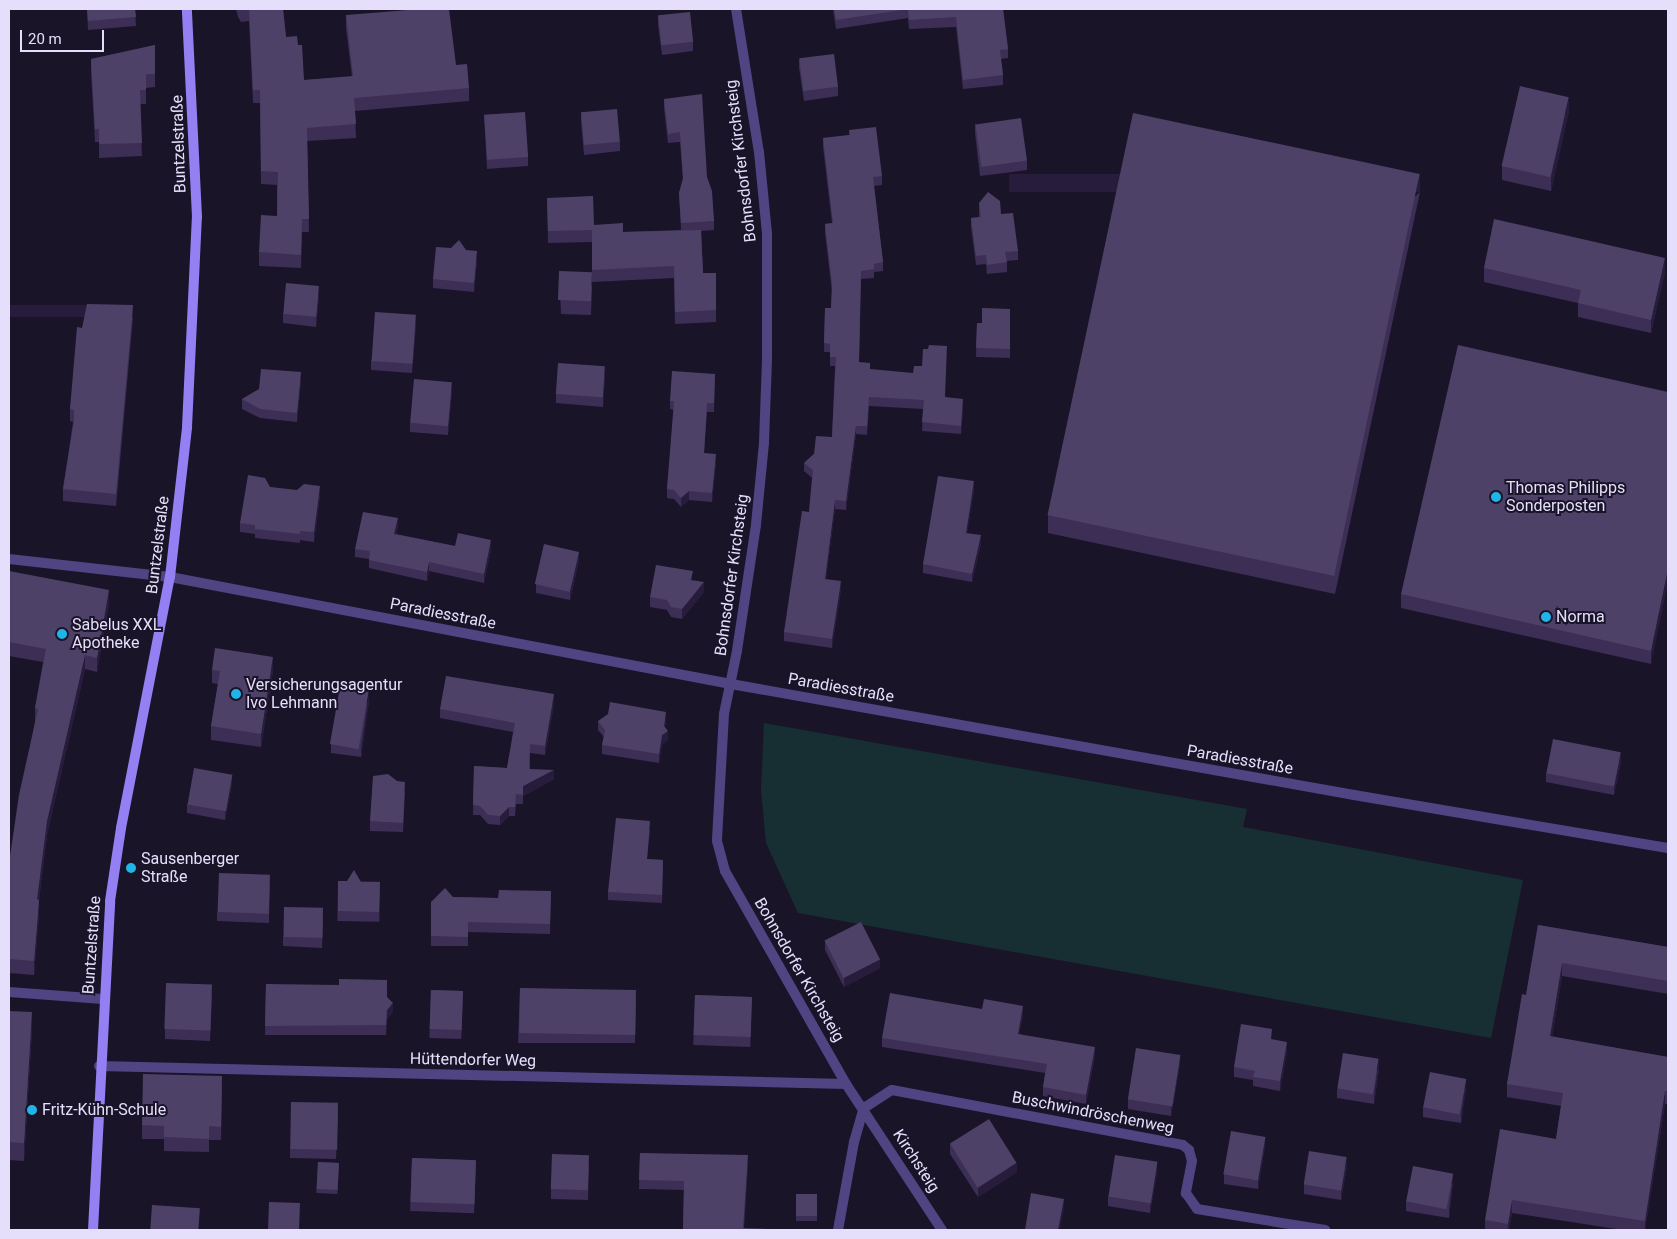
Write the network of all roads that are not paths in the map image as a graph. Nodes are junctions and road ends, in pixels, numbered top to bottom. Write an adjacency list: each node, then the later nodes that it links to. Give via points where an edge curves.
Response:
1 (187, 9): 4 (street, Buntzelstraße, via 196,226 187,427)
2 (736, 9): 5 (street, Bohnsdorfer Kirchsteig, via 759,152 767,233 767,360 757,516)
3 (9, 559): 4 (street, Paradiesstraße)
4 (170, 577): 5 (street, Paradiesstraße); 8 (street, Buntzelstraße, via 119,837 110,901)
5 (731, 684): 6 (street, Paradiesstraße, via 1344,794); 10 (street, Bohnsdorfer Kirchsteig, via 724,714 716,841 725,871)
6 (1668, 848)
7 (9, 992): 8 (street)
8 (103, 999): 9 (street, Buntzelstraße)
9 (99, 1066): 10 (street, Hüttendorfer Weg); 12 (street, Buntzelstraße)
10 (846, 1084): 11 (street, Bohnsdorfer Kirchsteig)
11 (864, 1108): 13 (street, via 854,1142); 14 (street, Kirchsteig); 15 (street, Buschwindröschenweg, via 892,1090 1183,1145 1189,1150 1192,1162 1186,1193 1196,1209)
12 (93, 1230)
13 (838, 1230)
14 (942, 1230)
15 (1325, 1230)

